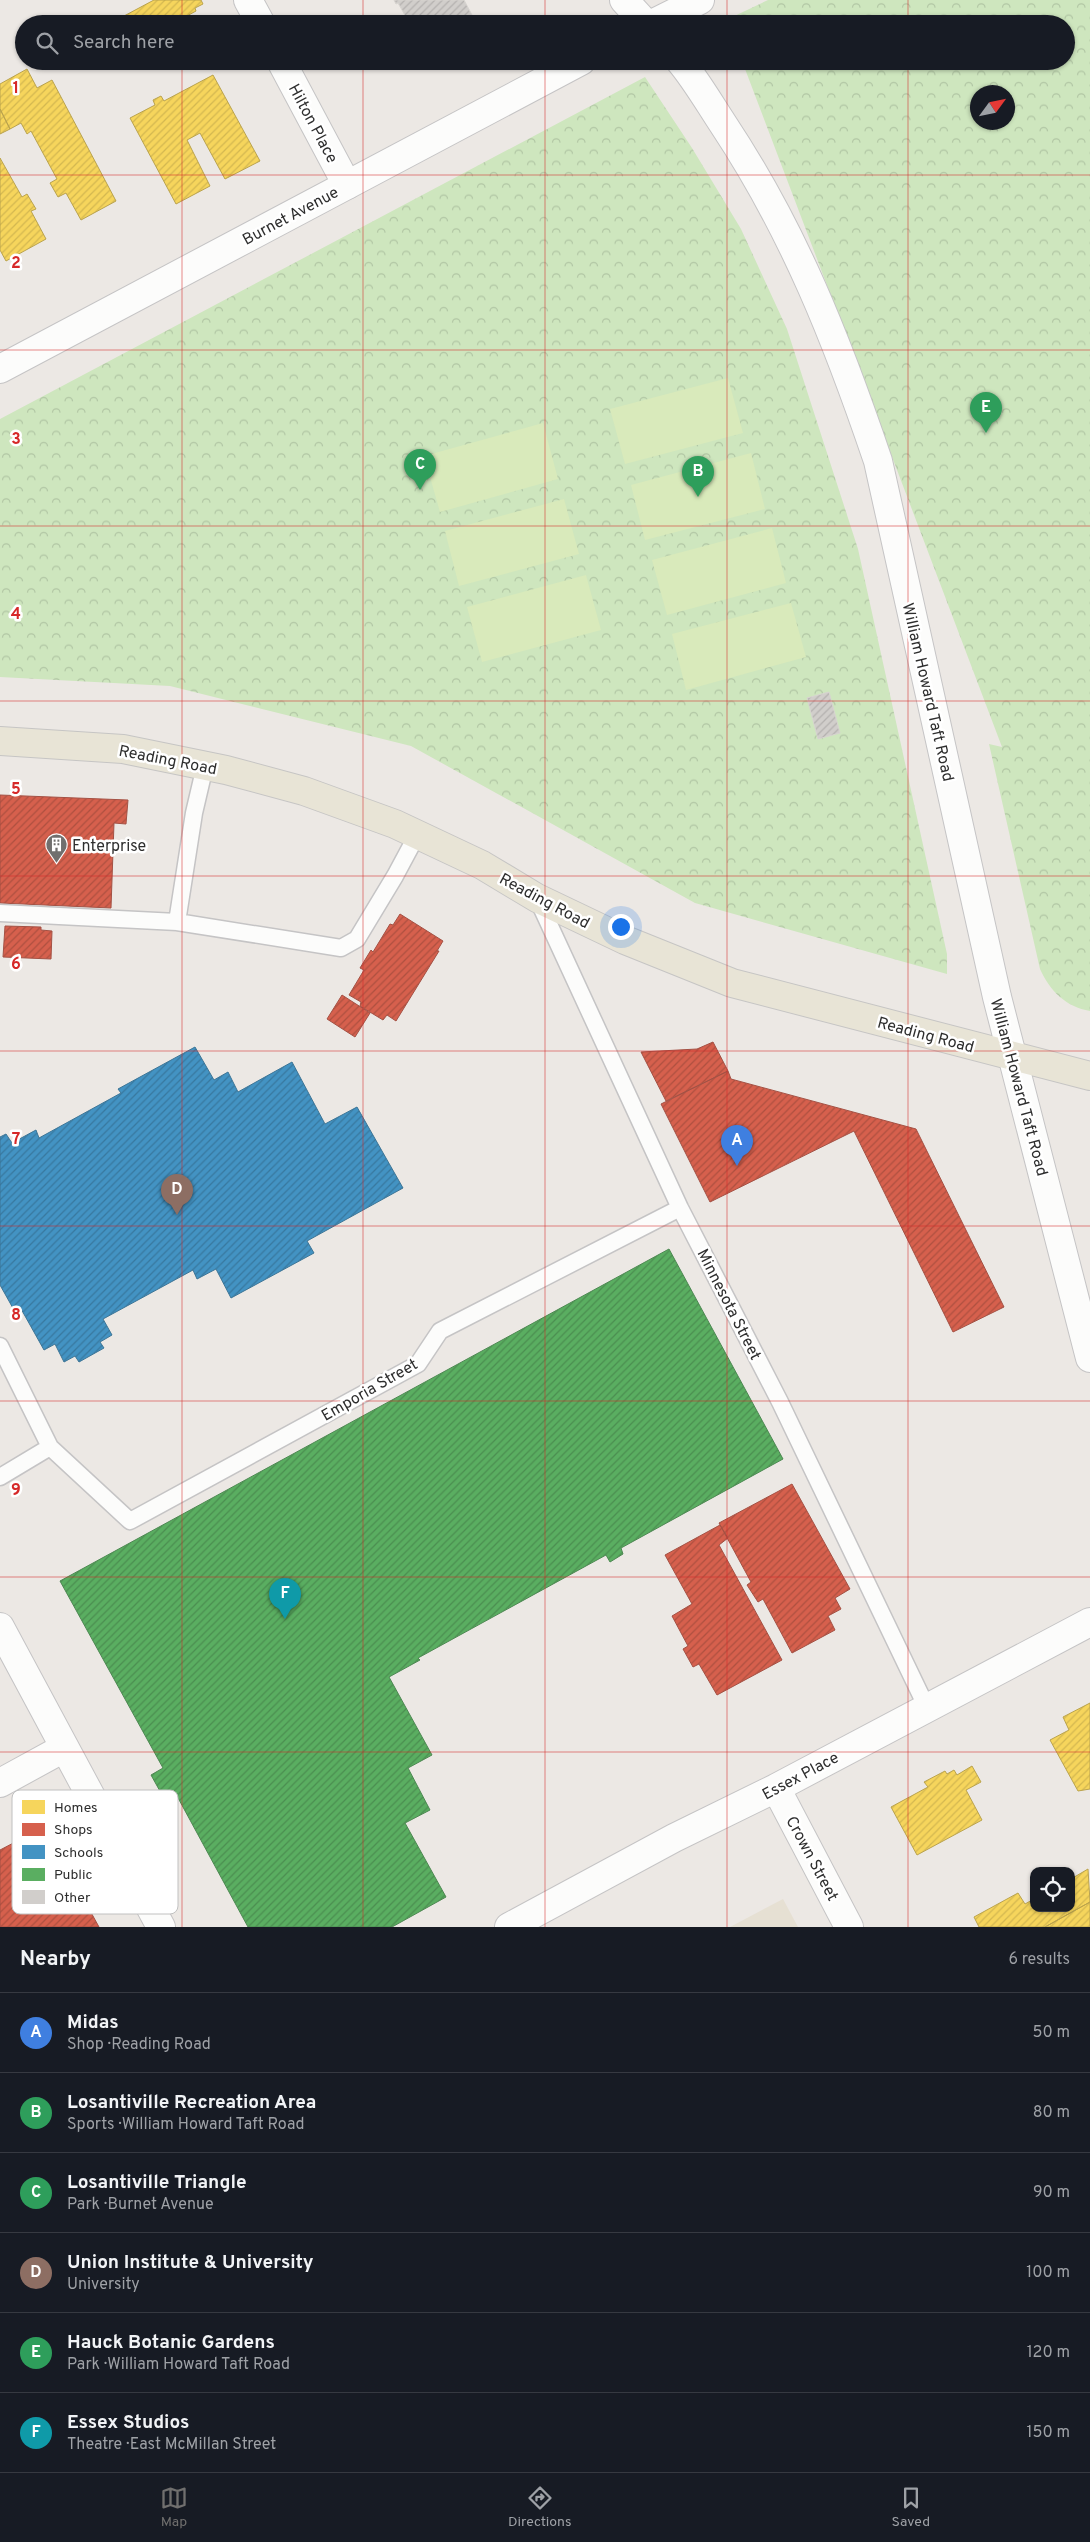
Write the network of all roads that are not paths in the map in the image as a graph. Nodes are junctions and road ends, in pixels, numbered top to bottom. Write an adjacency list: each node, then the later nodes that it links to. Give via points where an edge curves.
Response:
1 (248, 0): 4 (street)
2 (624, 0): 5 (street)
3 (700, 0): 6 (street)
4 (256, 15)
5 (638, 15)
6 (670, 15)
7 (286, 70): 10 (street, Hilton Place)
8 (564, 70): 10 (street, Burnet Avenue)
9 (686, 70): 18 (street, William Howard Taft Road, via 754,171 805,269 851,382 878,461 997,997)
10 (347, 185): 11 (street, Burnet Avenue)
11 (0, 369)
12 (0, 741): 13 (main road, Reading Road, via 123,749)
13 (205, 766): 14 (main road, Reading Road, via 304,791); 17 (lane, via 194,813)
14 (417, 834): 15 (main road, Reading Road, via 482,865); 17 (lane, via 357,939 341,948)
15 (537, 898): 18 (main road, Reading Road, via 624,940 732,983); 20 (lane, Minnesota Street)
16 (0, 913): 17 (lane)
17 (177, 922)
18 (1014, 1058): 19 (main road, Reading Road); 22 (street, William Howard Taft Road)
19 (1090, 1076)
20 (680, 1208): 23 (lane, Emporia Street, via 440,1331 418,1364 130,1521); 27 (lane, Minnesota Street, via 780,1402)
21 (0, 1346): 23 (lane)
22 (1090, 1358)
23 (50, 1447): 24 (lane)
24 (0, 1477)
25 (1090, 1622): 27 (street, Essex Place)
26 (0, 1627): 28 (street)
27 (927, 1708): 30 (street, Essex Place)
28 (64, 1748): 29 (street); 31 (street)
29 (0, 1783)
30 (776, 1788): 34 (street, Essex Place, via 674,1838); 35 (street, Crown Street)
31 (87, 1790)
32 (154, 1914): 33 (street)
33 (161, 1927)
34 (509, 1927)
35 (849, 1927)

